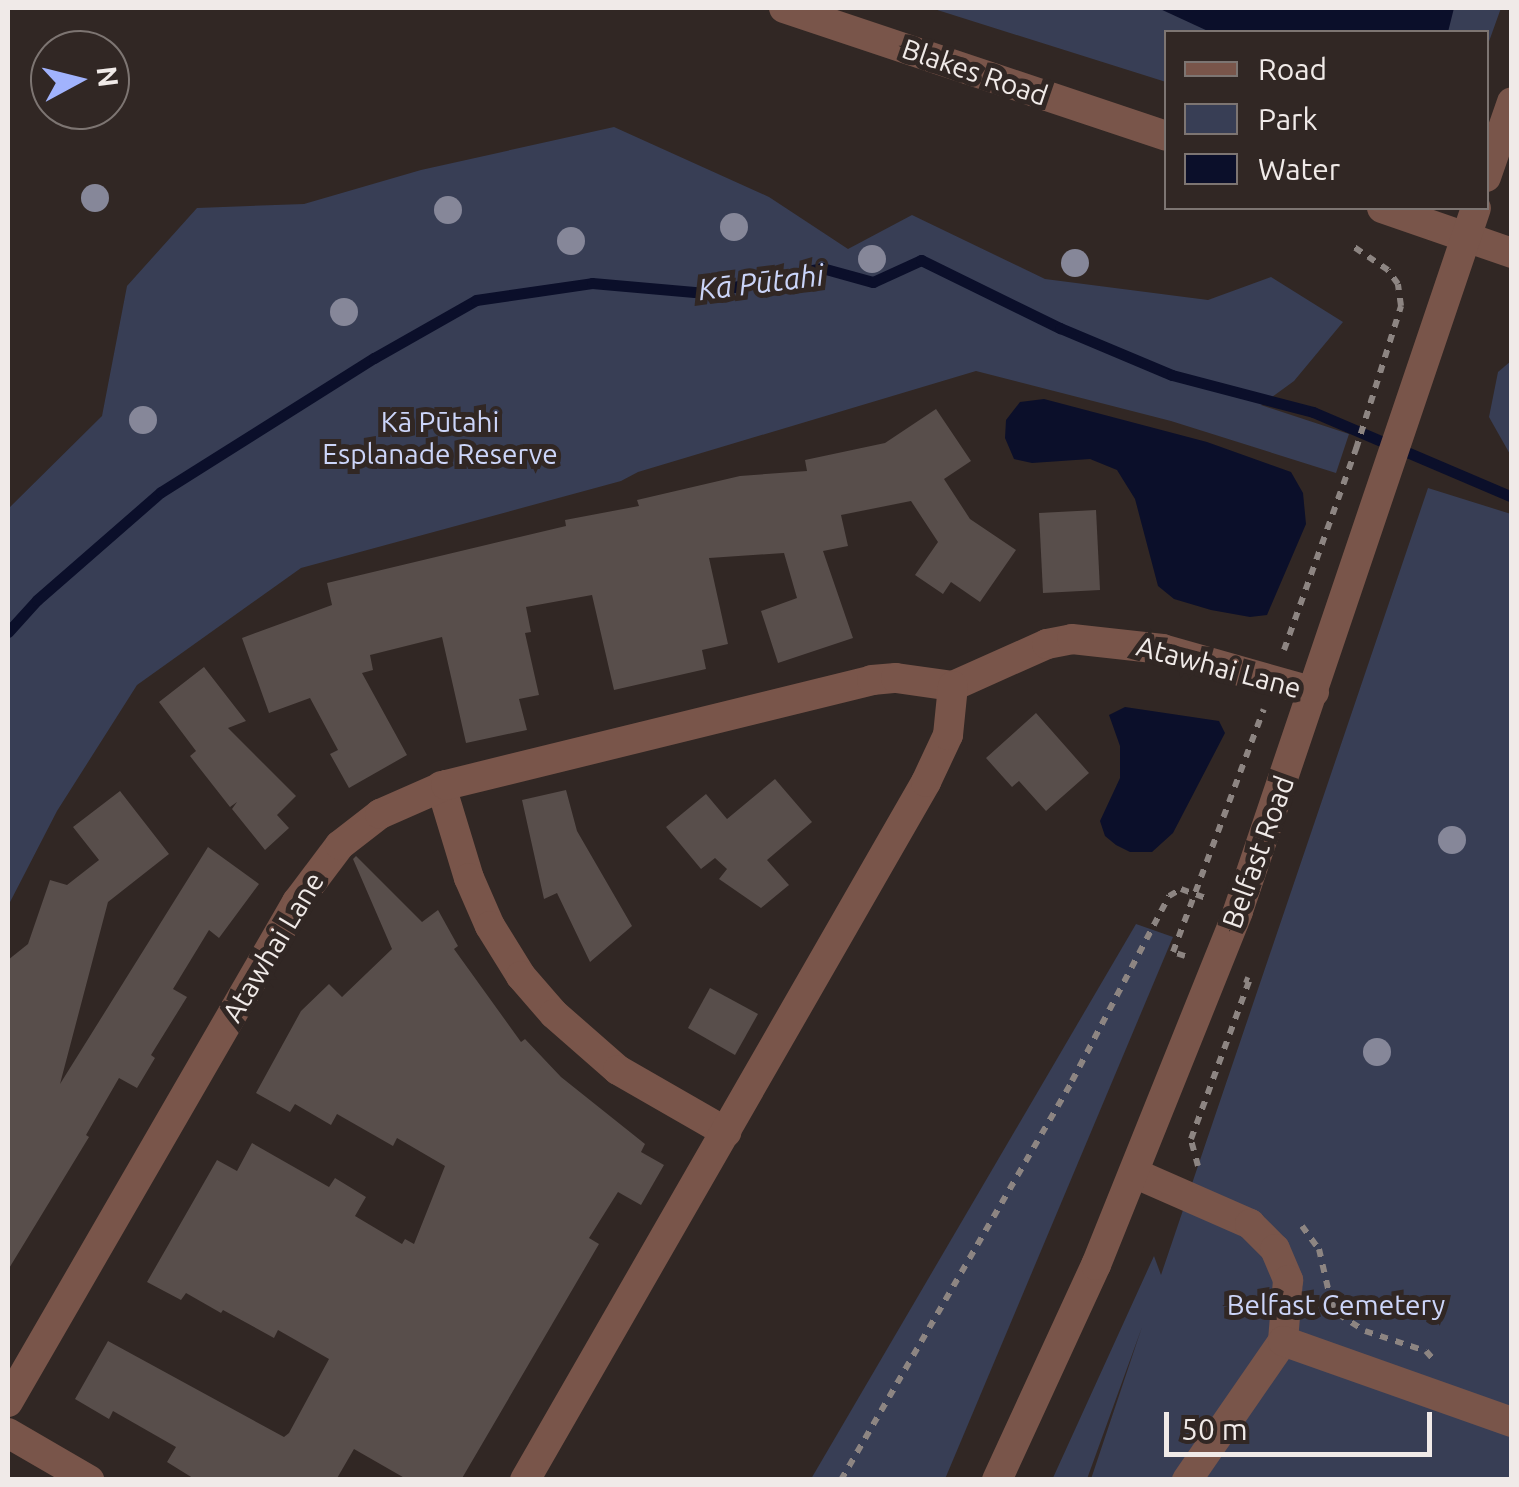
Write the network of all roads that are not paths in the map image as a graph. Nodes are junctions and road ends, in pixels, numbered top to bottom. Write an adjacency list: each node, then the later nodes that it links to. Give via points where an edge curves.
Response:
1 (784, 8): 3 (street, Blakes Road)
2 (1512, 102): 4 (street)
3 (1164, 135)
4 (1489, 168)
5 (1395, 210): 6 (street)
6 (1471, 222): 7 (street); 9 (street, Belfast Road)
7 (1512, 253)
8 (953, 686): 9 (street, Atawhai Lane, via 1048,644 1100,639 1162,648); 10 (street, Atawhai Lane, via 872,680); 11 (street, via 948,735 926,782)
9 (1314, 692): 12 (street, Belfast Road, via 1238,911)
10 (440, 786): 11 (street, via 469,878 521,976 618,1070); 14 (street, Atawhai Lane, via 380,814 322,865)
11 (726, 1132): 18 (street)
12 (1134, 1174): 13 (street, via 1237,1216 1264,1234 1288,1280); 19 (street, Belfast Road)
13 (1282, 1340): 15 (street); 20 (street)
14 (8, 1402)
15 (1512, 1422)
16 (8, 1433): 17 (street)
17 (89, 1480)
18 (525, 1480)
19 (997, 1480)
20 (1187, 1480)

